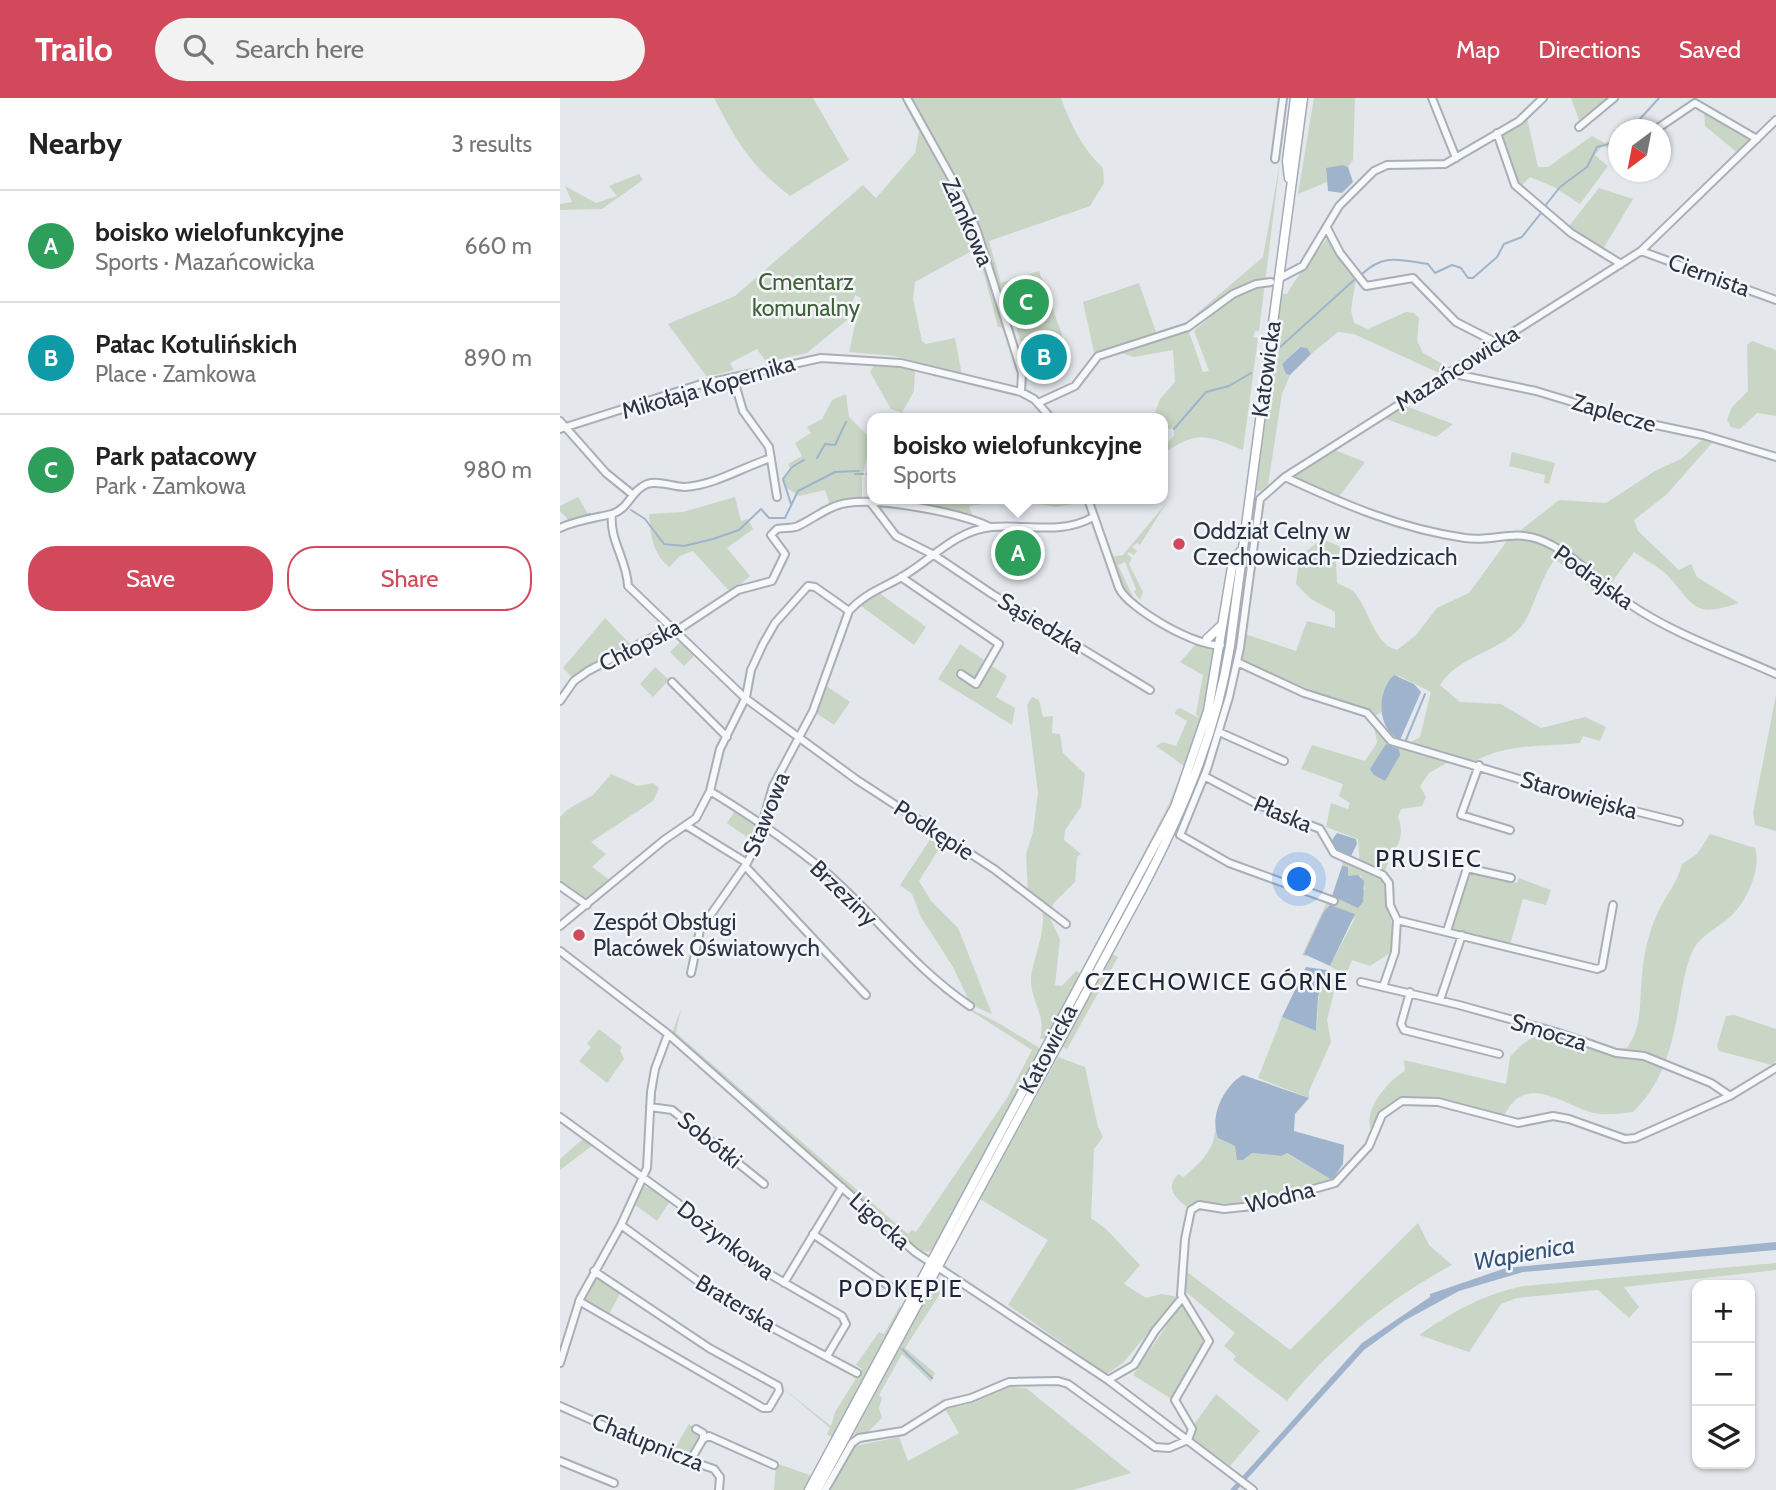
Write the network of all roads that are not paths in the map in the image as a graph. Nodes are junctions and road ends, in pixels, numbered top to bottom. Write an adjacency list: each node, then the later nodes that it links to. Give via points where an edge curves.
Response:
1 (907, 98): 24 (street, Zamkowa, via 977,231 1022,373)
2 (1283, 98): 14 (street)
3 (1295, 98): 15 (main road, Katowicka, via 1287,161)
4 (1303, 98): 15 (main road, Katowicka)
5 (1432, 98): 13 (street)
6 (1543, 98): 11 (street, via 1528,115)
7 (1614, 98): 10 (street)
8 (1671, 119): 12 (street, via 1695,103)
9 (1776, 120): 12 (street, Mazańcowicka)
10 (1579, 127)
11 (1497, 133): 13 (street); 18 (street, via 1515,185 1571,233)
12 (1757, 139): 17 (street, Mazańcowicka)
13 (1456, 158): 16 (street, via 1434,166 1387,165 1374,172 1339,206)
14 (1275, 159)
15 (1290, 191): 19 (main road, Katowicka)
16 (1327, 228): 19 (street, via 1303,266); 21 (street, via 1366,286 1413,278 1456,322)
17 (1641, 251): 18 (street, Mazańcowicka); 20 (street, Ciernista)
18 (1621, 264): 21 (street, Mazańcowicka)
19 (1275, 281): 25 (street, via 1233,294 1188,327 1098,356 1075,386); 42 (main road, Katowicka)
20 (1776, 299)
21 (1497, 343): 22 (street, Mazańcowicka)
22 (1450, 373): 29 (street, Zaplecze, via 1536,391); 31 (street, Mazańcowicka)
23 (733, 377): 24 (street, Mikołaja Kopernika, via 813,358 847,358 901,363); 28 (street, Mikołaja Kopernika); 30 (street, via 743,411 769,447)
24 (1021, 392): 25 (street, Mikołaja Kopernika)
25 (1038, 403): 26 (street, Mikołaja Kopernika)
26 (1047, 413)
27 (560, 421): 28 (street)
28 (563, 429): 32 (street)
29 (1776, 457)
30 (771, 458): 32 (street, via 707,483 683,487 649,483); 33 (street)
31 (1285, 477): 51 (street, Mazańcowicka, via 1263,494 1258,504); 54 (street, Podrajska, via 1371,515 1443,533 1479,539 1518,534 1541,540 1562,549 1600,583 1649,616)
32 (632, 494): 38 (street, via 627,505)
33 (777, 497)
34 (867, 503): 47 (street, Chłopska, via 838,505 796,527 777,529 771,535 785,554 769,584 738,590)
35 (872, 504): 43 (street, via 897,536)
36 (878, 504): 41 (street, Chłopska, via 966,516)
37 (1089, 504): 39 (street)
38 (612, 514): 40 (street); 47 (street, Podkępie, via 612,535 628,586)
39 (1093, 517): 41 (street, via 1067,528); 48 (street, via 1125,599)
40 (560, 527)
41 (992, 527): 43 (street, via 956,538)
42 (1243, 547): 46 (main road, Katowicka, via 1232,566); 50 (main road, Katowicka)
43 (934, 555): 44 (street); 56 (street, Sąsiedzka)
44 (901, 577): 45 (street, via 872,590); 53 (street, via 999,644 976,684)
45 (849, 611): 57 (street, via 815,587 803,590 763,644); 61 (street, Stawowa)
46 (1225, 620): 49 (main road); 50 (main road, Katowicka)
47 (676, 631): 57 (street, Podkępie); 58 (street, Chłopska, via 657,635 588,671)
48 (1194, 638): 49 (street); 50 (street)
49 (1207, 639): 50 (street)
50 (1226, 645): 51 (street); 100 (main road, Katowicka, via 1211,731 1174,826)
51 (1240, 648): 52 (street)
52 (1237, 662): 59 (street); 63 (street, Starowiejska, via 1304,693 1367,713 1391,741)
53 (961, 674)
54 (1776, 674)
55 (672, 682): 60 (street)
56 (1150, 690)
57 (745, 698): 60 (street); 61 (street, Podkępie)
58 (560, 701)
59 (1219, 732): 62 (street); 64 (street)
60 (726, 737): 65 (street)
61 (800, 741): 67 (street, Stawowa, via 774,786); 77 (street, Podkępie, via 994,869)
62 (1284, 761)
63 (1479, 765): 66 (street, Starowiejska); 69 (street, via 1461,815)
64 (1204, 776): 73 (street, via 1180,835 1229,863); 76 (street, Płaska, via 1259,805 1320,829 1334,853 1383,875)
65 (710, 791): 67 (street, Brzeziny); 68 (street)
66 (1679, 822)
67 (764, 824): 70 (street, Stawowa); 88 (street, Brzeziny, via 829,875 917,964)
68 (687, 826): 70 (street); 74 (street, via 664,839)
69 (1510, 830)
70 (746, 865): 82 (street, Stawowa, via 700,930); 86 (street)
71 (1511, 878): 79 (street, via 1467,868)
72 (560, 886): 74 (street)
73 (1334, 901)
74 (587, 905): 78 (street)
75 (1613, 905): 80 (street, via 1602,967 1597,969)
76 (1397, 920): 79 (street); 84 (street, Płaska, via 1395,952)
77 (1066, 924)
78 (560, 926)
79 (1447, 931): 80 (street)
80 (1462, 935): 87 (street)
81 (560, 951): 89 (street, Ligocka)
82 (691, 973)
83 (1362, 982): 84 (street, Smocza)
84 (1383, 987): 85 (street, Smocza)
85 (1410, 992): 87 (street, Smocza); 90 (street, via 1401,1024 1404,1030)
86 (866, 995)
87 (1440, 1000): 92 (street, Smocza, via 1616,1053 1650,1058 1711,1083)
88 (970, 1006)
89 (668, 1034): 93 (street, via 655,1069); 97 (street, Ligocka)
90 (1499, 1054)
91 (1776, 1068): 92 (street, Wodna)
92 (1730, 1096): 104 (street, Wodna, via 1655,1131 1625,1139 1553,1116 1518,1123 1438,1102 1402,1101 1382,1115 1369,1146 1335,1183 1253,1206 1195,1206 1188,1215)
93 (650, 1107): 95 (street, via 649,1156); 96 (street, Sobótki, via 672,1110)
94 (560, 1117): 95 (street, Dożynkowa)
95 (643, 1180): 98 (street); 102 (street, Dożynkowa, via 747,1261)
96 (764, 1184)
97 (842, 1187): 99 (street); 100 (street, Ligocka)
98 (621, 1225): 101 (street); 106 (street, Braterska, via 732,1306)
99 (813, 1234): 102 (street); 103 (street)
100 (934, 1266): 109 (street, Ligocka); 120 (main road, Katowicka); 121 (main road, Katowicka)
101 (594, 1270): 105 (street); 105 (street, via 709,1348 778,1386 779,1391 769,1408 763,1408)
102 (784, 1283): 106 (street, Dożynkowa, via 845,1320)
103 (892, 1288)
104 (1182, 1298): 109 (street, via 1134,1365); 113 (street, via 1209,1341 1175,1400 1192,1429)
105 (579, 1301): 107 (street)
106 (827, 1356): 108 (street, Braterska)
107 (560, 1363)
108 (857, 1373)
109 (1108, 1380): 113 (street, Ligocka)
110 (560, 1406): 115 (street, Chałupnicza)
111 (696, 1429): 112 (street)
112 (705, 1436): 115 (street); 116 (street)
113 (1188, 1440): 118 (street, Ligocka); 122 (street, via 1169,1448 1155,1447 1068,1384 1009,1382 946,1404 903,1431 859,1438)
114 (560, 1461): 117 (street)
115 (690, 1461): 119 (street, Chałupnicza, via 718,1473)
116 (774, 1465)
117 (614, 1483)
118 (1252, 1489)
119 (719, 1490)
120 (809, 1490)
121 (817, 1490)
122 (825, 1490)

